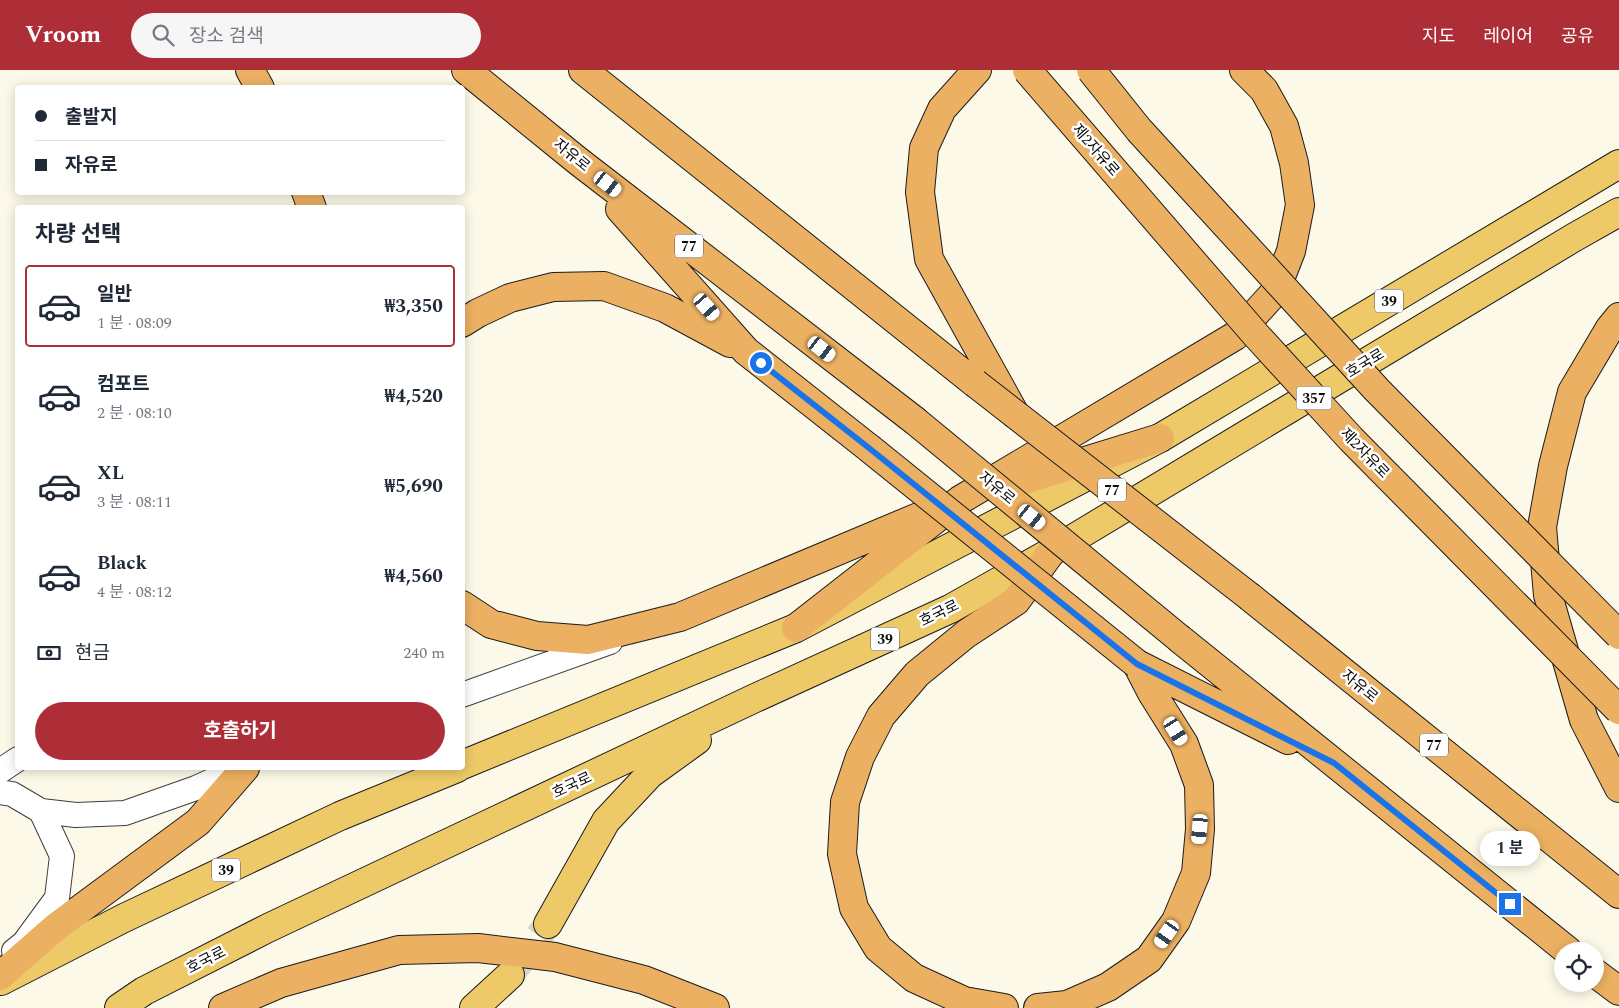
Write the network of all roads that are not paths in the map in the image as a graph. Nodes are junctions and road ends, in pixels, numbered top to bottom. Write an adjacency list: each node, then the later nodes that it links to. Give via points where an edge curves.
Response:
1 (250, 70): 8 (highway)
2 (466, 70): 9 (highway, 자유로 / 77)
3 (582, 70): 15 (highway, 자유로 / 77)
4 (977, 70): 15 (highway, via 942,109 924,148 920,192 929,259)
5 (1027, 70): 26 (highway, 제2자유로 / 357, bridge, via 1256,335 1351,439)
6 (1091, 70): 22 (highway, bridge, via 1138,130 1377,390)
7 (1244, 70): 17 (highway, via 1264,90 1284,126 1296,171 1300,205 1291,251 1275,292 1236,336)
8 (258, 85)
9 (578, 161): 14 (highway); 28 (highway, 자유로 / 77, bridge, via 914,420)
10 (1619, 164): 16 (main road, 39)
11 (1619, 212): 18 (main road, 호국로 / 39)
12 (1619, 317): 34 (highway, via 1572,392 1552,466 1542,527 1548,595 1573,683 1584,720)
13 (465, 322): 14 (highway, via 510,298 553,286 604,286 665,308)
14 (746, 351): 23 (highway, bridge)
15 (984, 377): 37 (highway, 자유로 / 77, bridge, via 1015,414 1250,597)
16 (1160, 438): 17 (highway); 21 (main road, 39)
17 (960, 500): 20 (highway); 21 (highway)
18 (1051, 552): 25 (main road, 호국로 / 39, via 950,609); 50 (highway, via 1016,601 966,634 917,674 881,716 860,757 845,802 842,854 854,908 878,948 914,978 964,1001)
19 (465, 607): 20 (highway, via 491,624 537,636 588,640)
20 (680, 617): 24 (street)
21 (796, 628): 29 (main road, 39)
22 (1619, 635)
23 (1137, 664): 28 (highway); 51 (highway, via 1184,744 1199,785 1196,873 1176,921 1149,959 1100,991 1067,1005)
24 (465, 694)
25 (754, 699): 38 (main road, via 650,774 606,821); 46 (main road, 호국로 / 39, via 268,928 144,991)
26 (1619, 710)
27 (15, 761): 33 (street)
28 (1334, 763): 39 (highway, 자유로 / 77)
29 (465, 764)
30 (236, 770): 36 (street, via 126,813 76,815)
31 (243, 770): 42 (highway, via 198,822 56,927)
32 (452, 770): 44 (main road, 39, via 340,816 124,918)
33 (0, 771)
34 (1619, 788)
35 (0, 792): 36 (street, via 12,794)
36 (41, 811): 40 (street, via 62,856 56,898 24,943)
37 (1619, 894)
38 (548, 924)
39 (1557, 942)
40 (0, 962)
41 (510, 975): 48 (main road)
42 (0, 976)
43 (1604, 980): 45 (highway)
44 (0, 982)
45 (1619, 991)
46 (119, 1008)
47 (223, 1008): 49 (highway, via 282,983 399,950 478,948 564,959 644,980)
48 (474, 1008)
49 (715, 1008)
50 (1004, 1008)
51 (1038, 1008)

